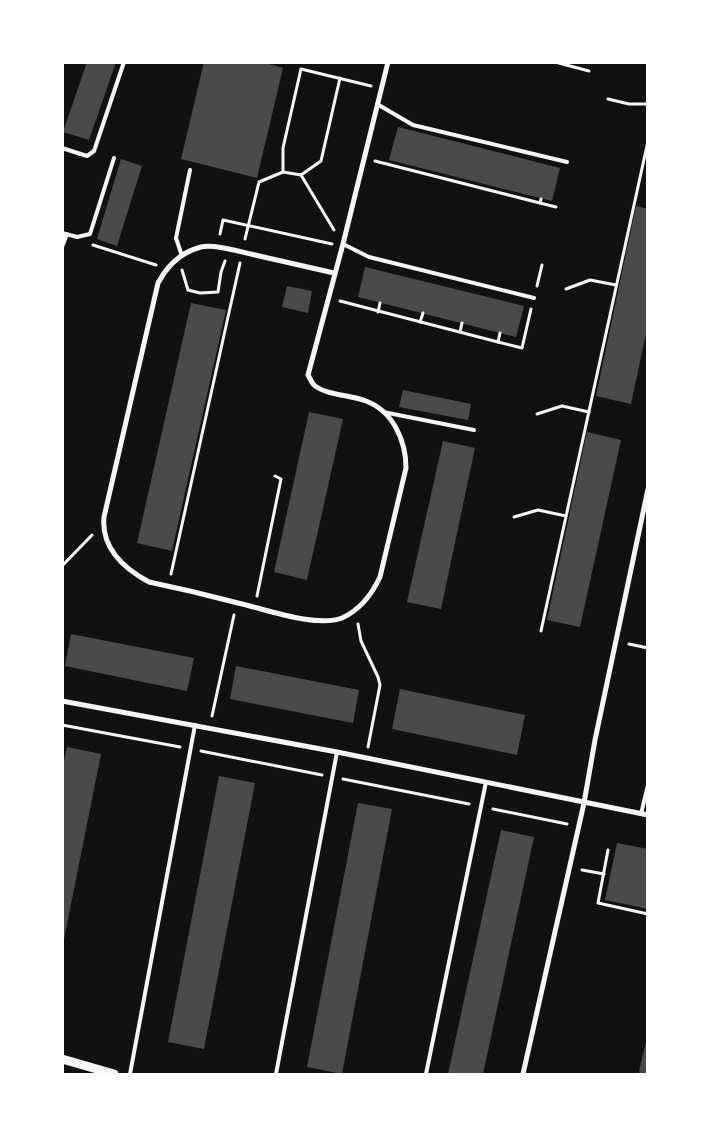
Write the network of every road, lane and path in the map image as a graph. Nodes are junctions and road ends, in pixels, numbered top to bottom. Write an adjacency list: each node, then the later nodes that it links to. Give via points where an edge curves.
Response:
1 (124, 62): 12 (lane, via 94,151 87,156)
2 (388, 62): 7 (street)
3 (555, 62): 4 (path)
4 (565, 64): 5 (path)
5 (589, 71)
6 (340, 78): 7 (path); 19 (path, via 301,69 283,148); 20 (path, via 321,161)
7 (381, 88): 9 (street)
8 (608, 99): 10 (path)
9 (377, 104): 14 (street); 15 (lane, via 414,125)
10 (648, 104)
11 (648, 141): 37 (path)
12 (62, 148)
13 (114, 158): 27 (lane, via 90,234 77,237)
14 (364, 158): 18 (path); 28 (street)
15 (567, 162)
16 (410, 165): 18 (path)
17 (190, 170): 34 (lane, via 176,238)
18 (408, 170): 22 (path)
19 (283, 172): 20 (path); 26 (path, via 259,182)
20 (300, 175): 28 (path)
21 (451, 176): 22 (path)
22 (450, 180): 24 (path)
23 (492, 186): 24 (path)
24 (491, 191): 25 (path)
25 (556, 207)
26 (248, 225): 28 (path); 30 (path, via 223,220); 33 (path)
27 (65, 233): 29 (lane)
28 (342, 246): 36 (street); 40 (lane, via 369,257)
29 (62, 247)
30 (217, 248): 31 (street); 34 (street, via 203,247)
31 (232, 250): 33 (street); 34 (path, via 220,272 218,292 188,290)
32 (111, 251): 35 (path)
33 (242, 252): 36 (street); 60 (path)
34 (180, 257): 35 (street)
35 (167, 268): 58 (street, via 158,283)
36 (334, 273): 39 (street)
37 (616, 285): 38 (path, via 590,280); 51 (path)
38 (566, 289)
39 (328, 298): 42 (path); 50 (street, via 308,375 312,384 366,401)
40 (534, 298)
41 (380, 303): 42 (path)
42 (378, 312): 44 (path)
43 (423, 314): 44 (path)
44 (420, 322): 46 (path)
45 (462, 323): 46 (path)
46 (460, 332): 48 (path)
47 (500, 333): 48 (path)
48 (498, 342): 49 (path)
49 (522, 348)
50 (384, 412): 53 (lane); 63 (street, via 402,441 406,468 380,577 373,591)
51 (589, 412): 52 (path, via 562,406); 56 (path)
52 (537, 414)
53 (474, 430)
54 (275, 476): 62 (path, via 281,479)
55 (648, 489): 74 (street)
56 (566, 516): 57 (path, via 538,510); 64 (path)
57 (514, 517)
58 (103, 523): 59 (path); 60 (street, via 112,552 124,566 149,582)
59 (62, 566)
60 (168, 586): 61 (street)
61 (237, 602): 62 (street); 69 (path)
62 (255, 607): 63 (street, via 297,618 326,621)
63 (356, 610): 71 (path, via 361,641 380,685)
64 (541, 631)
65 (641, 646): 66 (path)
66 (648, 648)
67 (62, 700): 68 (street)
68 (195, 725): 69 (street); 82 (lane)
69 (209, 728): 70 (street)
70 (337, 752): 71 (street); 83 (lane)
71 (366, 758): 72 (street)
72 (486, 782): 74 (street); 84 (lane)
73 (648, 785): 75 (lane)
74 (584, 803): 75 (street); 77 (street)
75 (644, 815)
76 (608, 850): 78 (path)
77 (569, 867): 78 (path); 85 (street)
78 (604, 874): 79 (path, via 598,903)
79 (648, 914)
80 (62, 1059): 81 (street)
81 (114, 1074)
82 (130, 1074)
83 (276, 1074)
84 (426, 1074)
85 (523, 1074)

